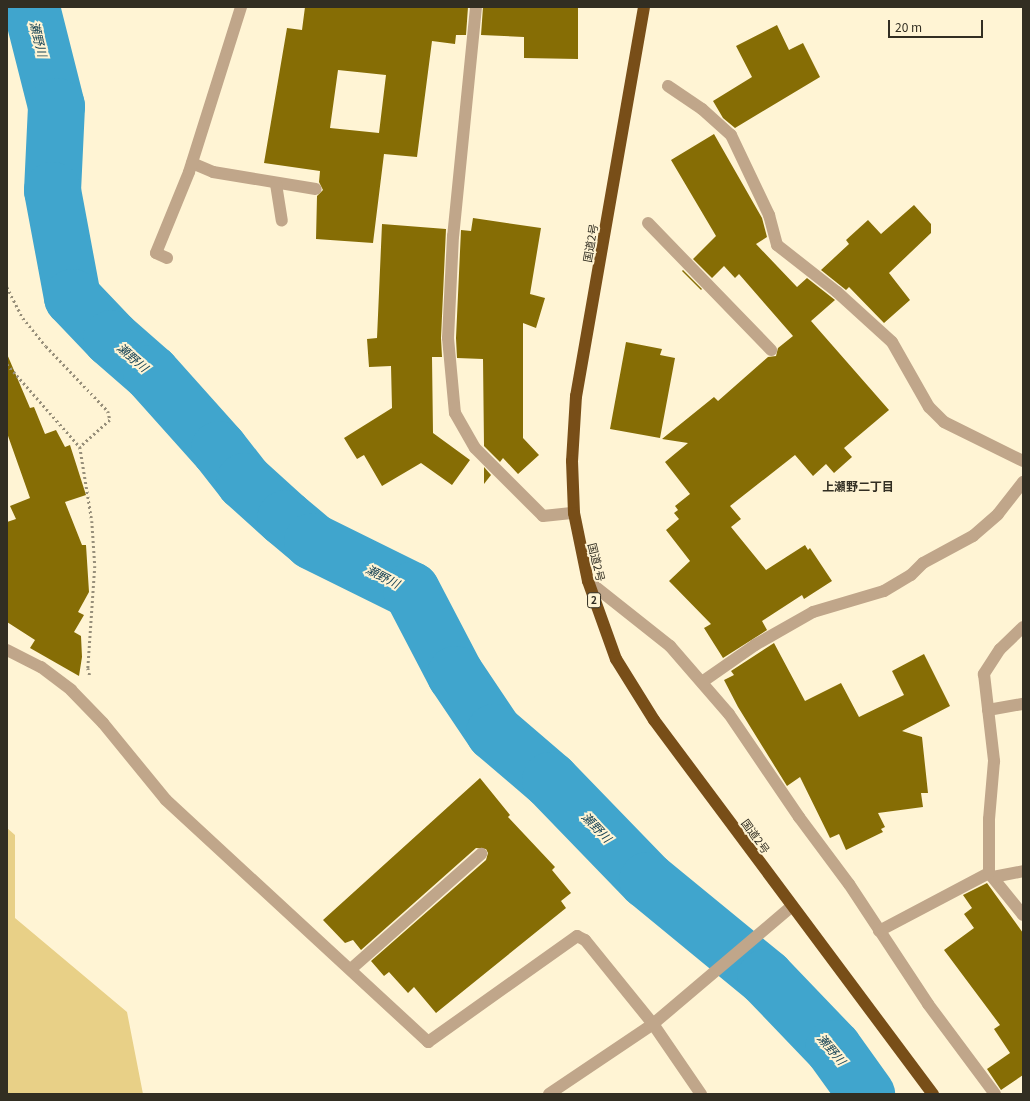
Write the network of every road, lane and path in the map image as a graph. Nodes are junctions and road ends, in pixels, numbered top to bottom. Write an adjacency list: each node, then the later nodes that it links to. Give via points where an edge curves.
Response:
1 (241, 7): 5 (street)
2 (476, 7): 17 (street, via 453,236 448,338 455,413 475,448 544,516)
3 (644, 7): 17 (highway, 国道2号 / 2, via 576,396 572,461)
4 (668, 86): 15 (street, via 702,109 731,135 769,215 778,245 837,292 892,342 929,407 944,422)
5 (192, 163): 6 (street, via 213,172); 10 (street, via 156,253)
6 (276, 184): 7 (street); 8 (street)
7 (316, 189)
8 (282, 221)
9 (648, 223): 12 (street)
10 (167, 258)
11 (7, 287): 14 (path, via 23,318 108,411 110,420)
12 (771, 350)
13 (7, 364): 14 (path)
14 (80, 447): 22 (path, via 92,521 96,566 88,668)
15 (1023, 461)
16 (1022, 489): 21 (street, via 973,536 923,563 911,575 871,597 813,612 755,646)
17 (574, 513): 18 (highway, 国道2号 / 2)
18 (588, 581): 21 (street, via 670,646); 28 (highway, 国道2号 / 2, via 616,660 654,720)
19 (1023, 628): 24 (street, via 1000,649 984,674)
20 (7, 650): 31 (street, via 41,667 70,690 103,722 166,800)
21 (702, 682): 30 (street, via 729,714)
22 (92, 683)
23 (1023, 704): 24 (street)
24 (988, 710): 27 (street, via 994,761 989,819)
25 (481, 854): 31 (street)
26 (1023, 871): 27 (street)
27 (991, 875): 29 (street); 30 (street)
28 (791, 907): 32 (street); 35 (highway, 国道2号 / 2)
29 (1023, 915)
30 (879, 931): 36 (street, via 928,1004)
31 (351, 969): 32 (street, via 428,1042 577,936 585,940)
32 (652, 1024): 33 (street); 34 (street)
33 (549, 1094)
34 (701, 1094)
35 (933, 1094)
36 (995, 1094)

